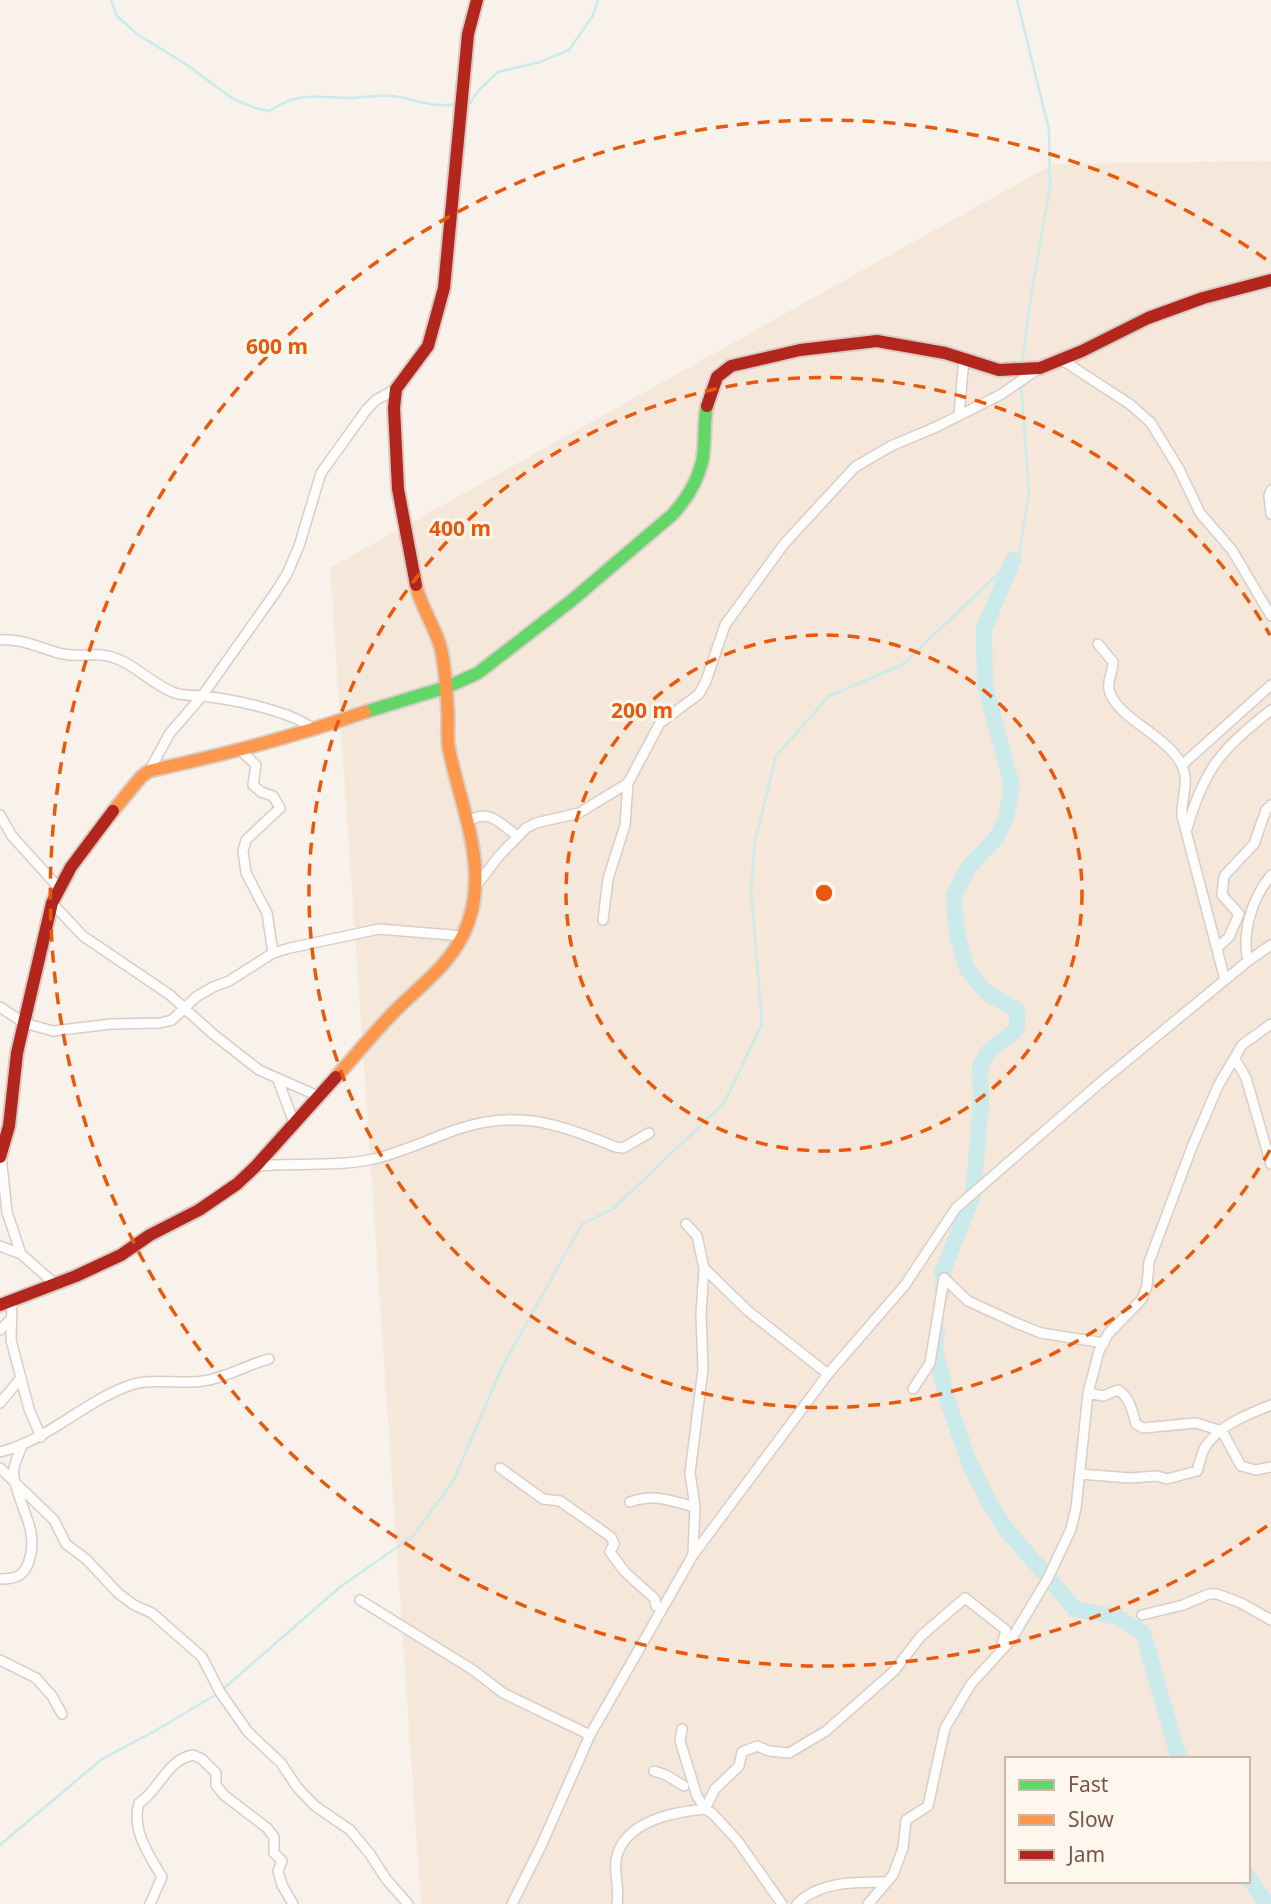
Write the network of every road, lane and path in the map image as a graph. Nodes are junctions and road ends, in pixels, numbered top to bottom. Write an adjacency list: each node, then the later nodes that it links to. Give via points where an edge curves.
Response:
1 (477, 0): 6 (street, via 468,34 444,288 428,346)
2 (1271, 280): 4 (street, via 1148,318)
3 (964, 358): 5 (street, via 999,370); 7 (street); 14 (street, via 877,341 800,350 731,366 717,377 710,394 702,461 687,499 571,601 478,673)
4 (1062, 360): 5 (street); 10 (street, via 1151,423 1200,513 1232,550)
5 (1040, 368): 7 (street, via 1000,395)
6 (396, 389): 14 (street, via 396,452 404,530 419,601 436,631); 15 (street, via 367,409 321,473 287,573)
7 (958, 415): 21 (street, via 855,467 783,544 725,625 699,694 660,723)
8 (1271, 490): 9 (street)
9 (1271, 514)
10 (1271, 617)
11 (0, 640): 15 (street, via 23,641 68,655 105,654 136,668 164,689)
12 (1098, 644): 19 (street, via 1113,662 1108,685 1114,701)
13 (1271, 685): 19 (street)
14 (447, 687): 17 (street); 24 (street, via 448,747)
15 (202, 696): 17 (street, via 296,718); 20 (street, via 170,733)
16 (1271, 710): 25 (street, via 1235,740 1210,770 1196,794)
17 (314, 730): 18 (street)
18 (241, 751): 20 (street); 35 (street, via 256,765 253,785 279,805 278,812 246,840 243,851 246,873 267,913)
19 (1182, 765): 25 (street)
20 (149, 771): 29 (street, via 91,838)
21 (628, 783): 26 (street, via 579,814 536,823); 31 (street, via 625,825 608,879)
22 (1271, 805): 34 (street, via 1254,844 1224,876 1222,895 1239,914 1229,937)
23 (0, 815): 29 (street, via 12,836)
24 (469, 821): 26 (street, via 487,815); 28 (street)
25 (1186, 830): 34 (street)
26 (517, 836): 28 (street)
27 (1271, 875): 36 (street, via 1252,912 1245,947)
28 (477, 885): 32 (street)
29 (59, 888): 30 (street)
30 (52, 903): 39 (street, via 83,936 162,988); 40 (street)
31 (603, 920)
32 (463, 936): 35 (street, via 379,929); 44 (street, via 442,967 395,1010)
33 (1271, 945): 36 (street)
34 (1217, 948): 37 (street)
35 (273, 953): 39 (street)
36 (1248, 961): 37 (street)
37 (1225, 980): 60 (street, via 956,1209 905,1285)
38 (0, 1007): 40 (street)
39 (184, 1009): 40 (street, via 160,1023 65,1031); 43 (street)
40 (24, 1023): 47 (street, via 9,1126)
41 (1271, 1024): 42 (street, via 1242,1045)
42 (1235, 1059): 48 (street, via 1246,1078); 58 (street, via 1192,1147 1149,1262 1142,1299)
43 (278, 1080): 44 (street); 45 (street)
44 (318, 1096): 45 (street)
45 (294, 1123): 49 (street)
46 (649, 1133): 49 (street, via 623,1148 554,1123 497,1121 352,1163)
47 (0, 1156): 52 (street, via 7,1212)
48 (1271, 1164)
49 (256, 1166): 54 (street, via 199,1210 121,1255)
50 (686, 1224): 53 (street, via 697,1236)
51 (0, 1247): 52 (street)
52 (21, 1254): 54 (street)
53 (704, 1268): 60 (street, via 748,1311); 76 (street, via 702,1377 690,1473)
54 (55, 1284): 55 (street)
55 (6, 1303): 56 (street)
56 (11, 1319): 57 (street); 61 (street)
57 (0, 1330)
58 (1104, 1343): 62 (street, via 1041,1333 1016,1323 968,1301 944,1278 930,1363); 63 (street)
59 (269, 1359): 67 (street, via 205,1381 128,1386)
60 (828, 1374): 77 (street)
61 (20, 1379): 64 (street); 67 (street)
62 (913, 1389)
63 (1088, 1393): 66 (street, via 1103,1396 1118,1390 1136,1424 1143,1428 1196,1423); 73 (street)
64 (0, 1403)
65 (1271, 1405): 66 (street)
66 (1222, 1431): 70 (street, via 1241,1466); 73 (street, via 1205,1448 1197,1472 1167,1479)
67 (41, 1437): 68 (street)
68 (22, 1446): 69 (street); 74 (street)
69 (0, 1452)
70 (1271, 1467)
71 (0, 1468): 74 (street)
72 (500, 1468): 80 (street, via 543,1499 560,1501 611,1537 610,1552 655,1599)
73 (1080, 1474): 83 (street, via 1076,1508 1063,1549)
74 (14, 1482): 78 (street, via 28,1517 32,1552 21,1576); 94 (street, via 54,1520 66,1544 118,1593 152,1613 202,1657 248,1732 281,1763 315,1806 350,1830)
75 (630, 1502): 76 (street, via 653,1496)
76 (695, 1507): 77 (street)
77 (693, 1555): 87 (street)
78 (0, 1578)
79 (360, 1600): 87 (street, via 503,1693)
80 (656, 1606)
81 (1142, 1615): 82 (street, via 1217,1594)
82 (1271, 1620)
83 (1000, 1654): 90 (street, via 1006,1630 965,1598 921,1636 894,1671 826,1731 789,1753 757,1746 742,1752 739,1766 715,1789); 91 (street, via 971,1684 945,1728 928,1806 906,1819 903,1848)
84 (0, 1660): 85 (street, via 36,1678)
85 (62, 1714)
86 (682, 1729): 90 (street, via 680,1741)
87 (590, 1735): 95 (street)
88 (654, 1771): 89 (street)
89 (684, 1787)
90 (705, 1809): 96 (street, via 674,1812 638,1829 625,1841 616,1862); 97 (street, via 737,1840)
91 (887, 1882): 98 (street, via 818,1889); 99 (street)
92 (150, 1904): 93 (street, via 162,1877 136,1824 139,1803 179,1760 193,1755 216,1773 216,1785 224,1795 274,1837 274,1853 282,1861 278,1871)
93 (293, 1904)
94 (408, 1904)
95 (512, 1904)
96 (617, 1904)
97 (782, 1904)
98 (797, 1904)
99 (868, 1904)

